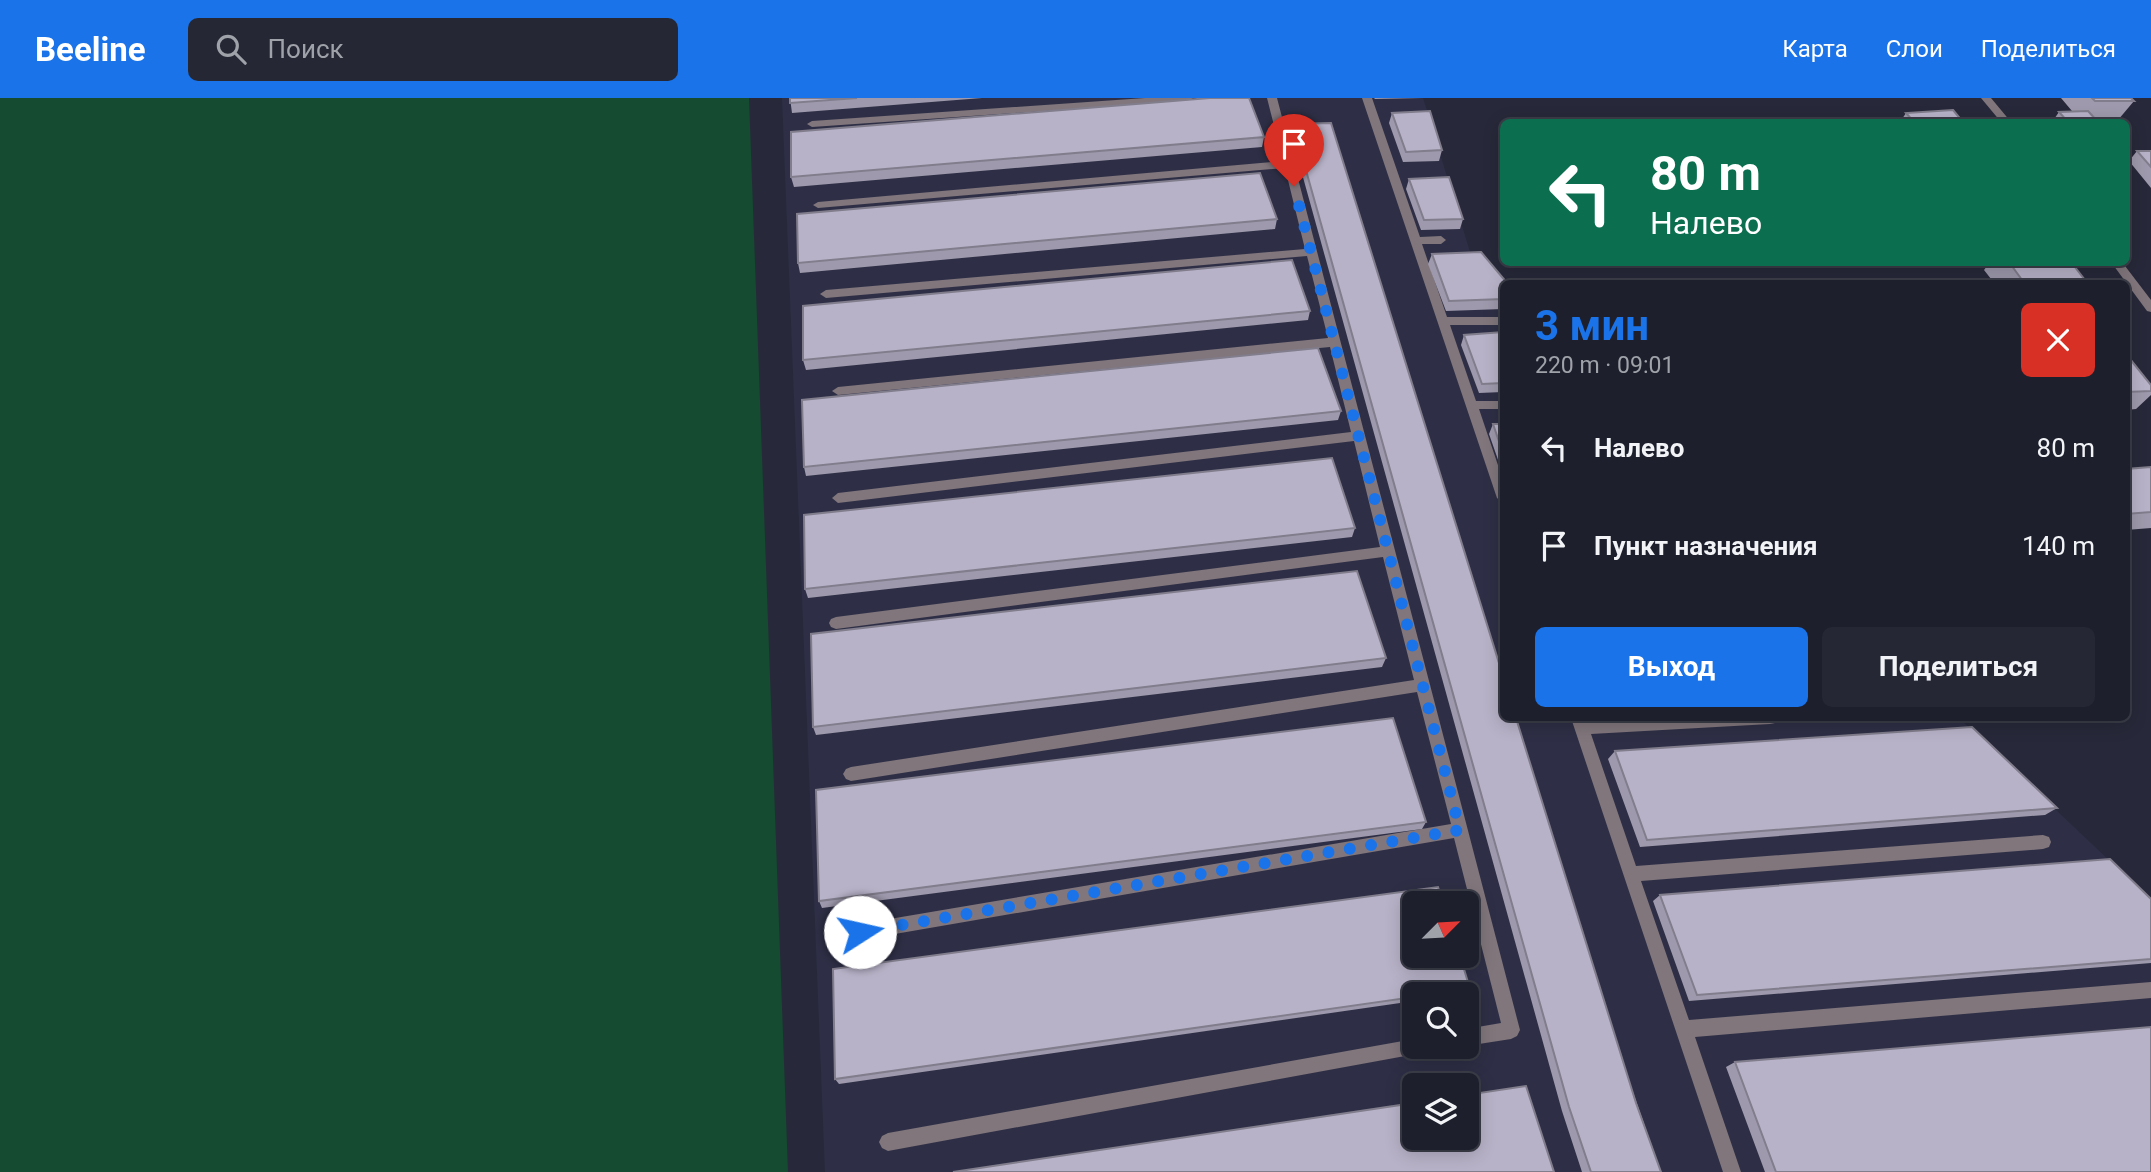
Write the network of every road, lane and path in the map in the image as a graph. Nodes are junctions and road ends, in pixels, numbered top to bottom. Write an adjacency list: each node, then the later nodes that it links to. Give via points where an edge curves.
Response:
1 (1188, 98): 6 (street)
2 (1272, 98): 7 (street)
3 (1367, 98): 10 (street)
4 (1986, 98): 5 (street)
5 (2004, 119)
6 (812, 124)
7 (1289, 164): 8 (street); 11 (street)
8 (817, 205)
9 (1441, 240): 10 (street)
10 (1416, 241): 17 (street)
11 (1311, 252): 15 (street); 19 (street)
12 (2119, 266): 14 (street)
13 (2130, 280): 16 (street)
14 (2130, 280)
15 (826, 294)
16 (2151, 308)
17 (1443, 321): 18 (street); 21 (street)
18 (1500, 321)
19 (1334, 342): 20 (street); 23 (street)
20 (838, 391)
21 (1472, 405): 22 (street); 24 (street)
22 (1500, 405)
23 (1359, 436): 25 (street); 26 (street)
24 (1500, 489)
25 (838, 498)
26 (1388, 551): 27 (street); 28 (street)
27 (836, 623)
28 (1422, 685): 31 (street); 32 (street)
29 (1656, 721): 30 (street)
30 (1580, 723): 34 (street)
31 (851, 774)
32 (1460, 830): 35 (street); 38 (street, via 1511,1030)
33 (2043, 842): 34 (street)
34 (1631, 874): 37 (street)
35 (860, 932)
36 (2151, 990): 37 (street)
37 (1683, 1029): 41 (street)
38 (1479, 1036)
39 (1402, 1049): 40 (street)
40 (888, 1142)
41 (1732, 1172)

